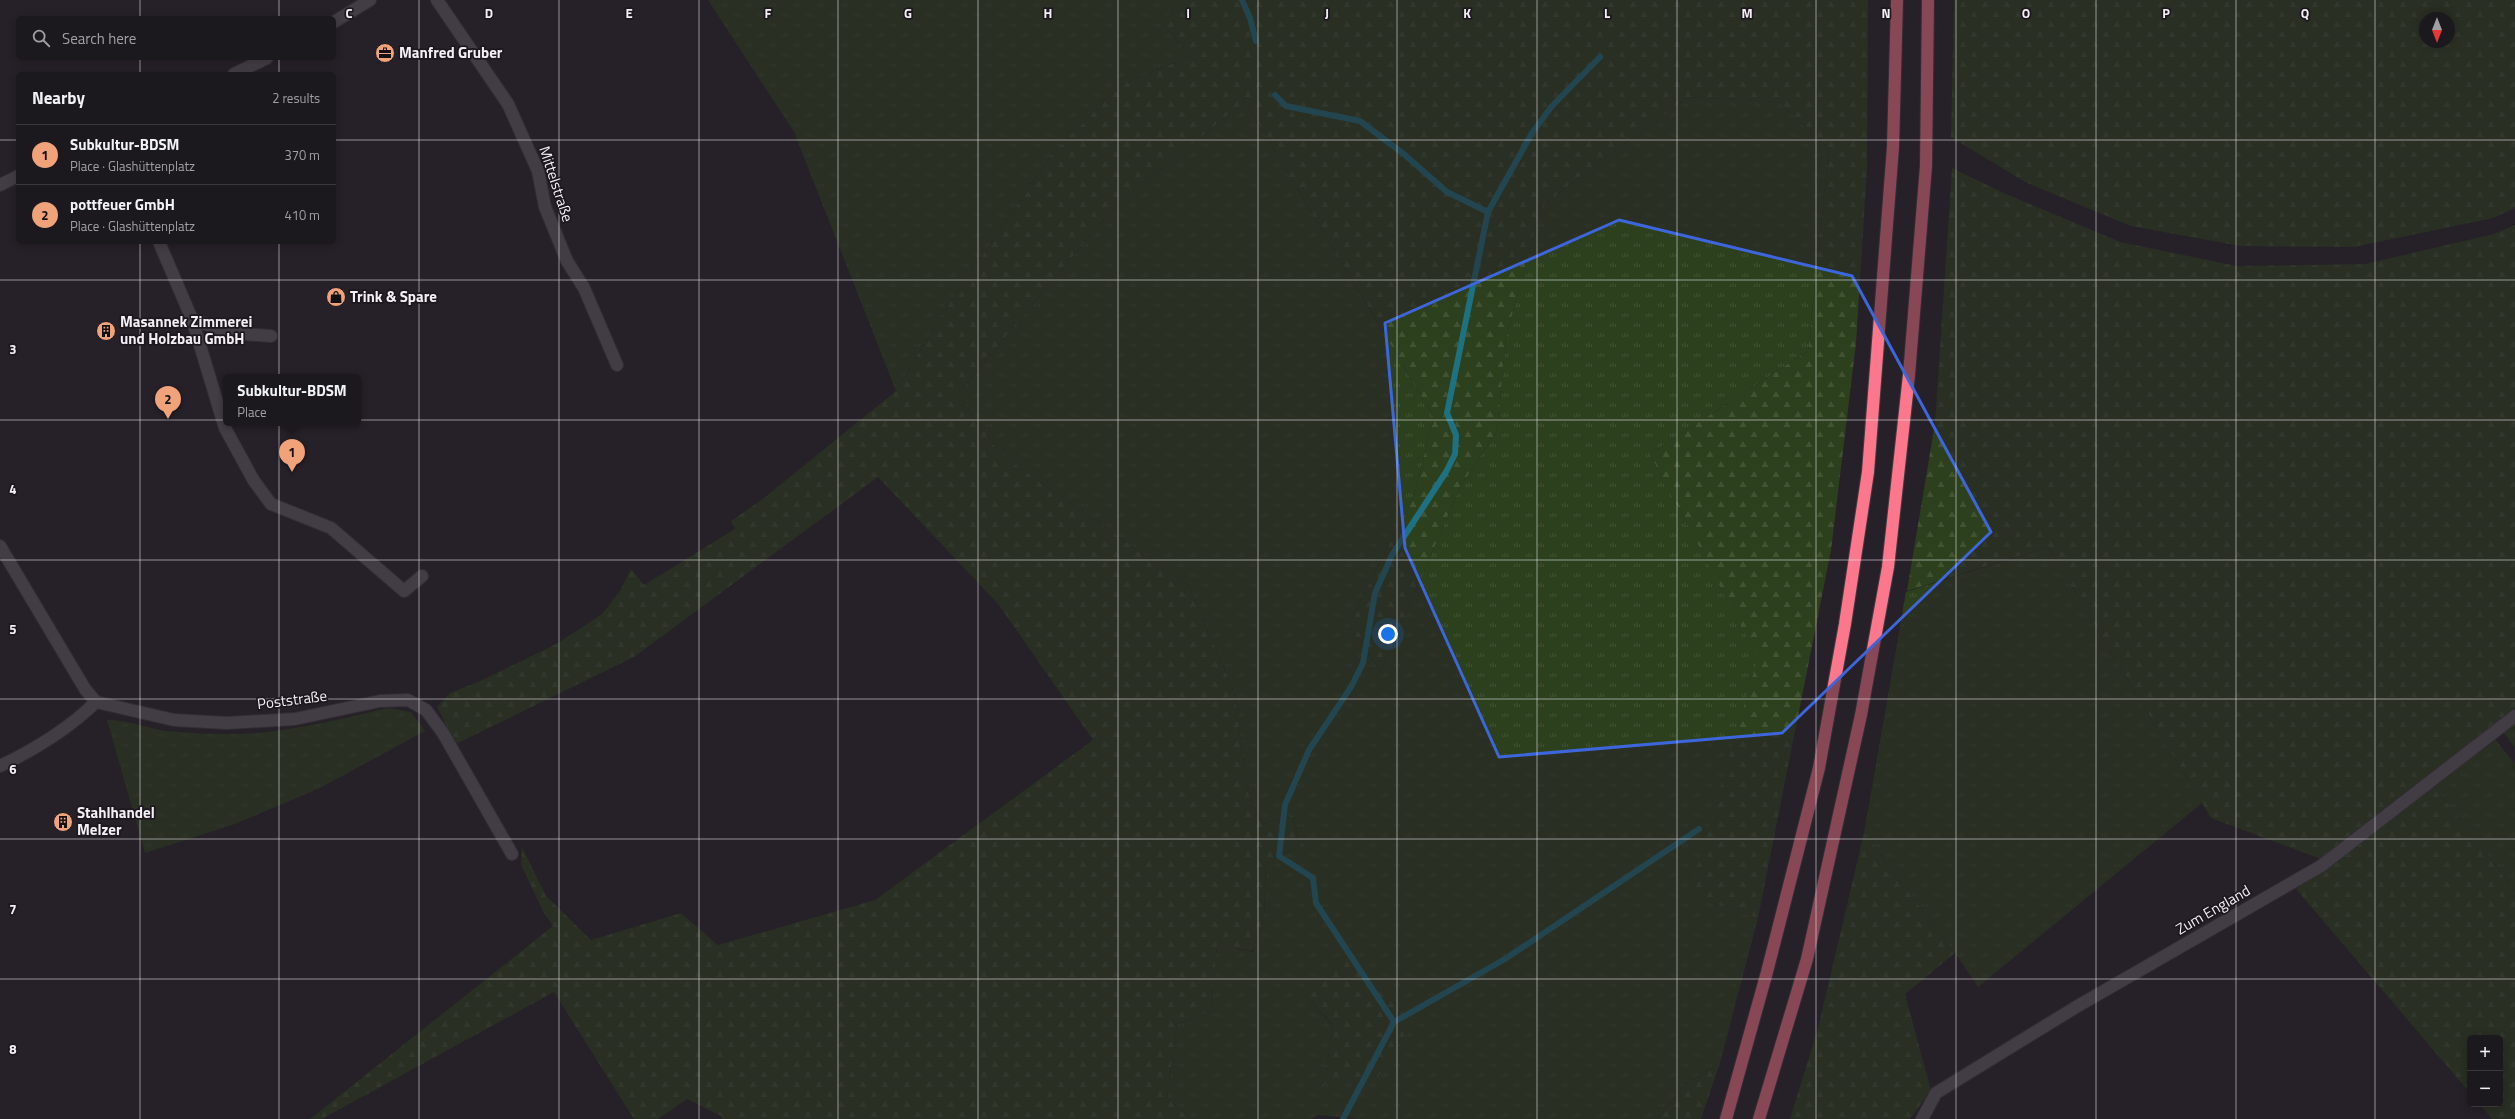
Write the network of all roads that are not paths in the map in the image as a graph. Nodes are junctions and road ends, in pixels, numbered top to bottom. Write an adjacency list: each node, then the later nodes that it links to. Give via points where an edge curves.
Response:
1 (370, 0): 5 (street)
2 (437, 0): 13 (street, Mittelstraße, via 508,104 538,171 545,207 567,262 584,288)
3 (1897, 0): 22 (highway, via 1893,147 1868,472 1846,624 1819,768)
4 (1928, 0): 23 (highway, via 1926,166 1910,375 1888,567 1861,714 1807,959)
5 (336, 21)
6 (263, 60): 7 (street)
7 (238, 72)
8 (16, 177): 9 (street)
9 (0, 185)
10 (160, 244): 11 (street)
11 (192, 319): 12 (street, via 230,333); 14 (street)
12 (271, 336)
13 (617, 365)
14 (223, 425)
15 (223, 426): 17 (street, via 254,481 271,504 330,528 404,591)
16 (0, 546): 18 (street, via 85,689)
17 (422, 576)
18 (96, 702): 20 (street, via 41,746); 21 (street, Poststraße, via 174,720 228,723 295,719 380,701 408,700 426,710 444,733)
19 (2515, 716): 24 (street, Zum England, via 2321,866 2076,1007 1936,1093)
20 (0, 766)
21 (512, 854)
22 (1726, 1119)
23 (1759, 1119)
24 (1922, 1119)

